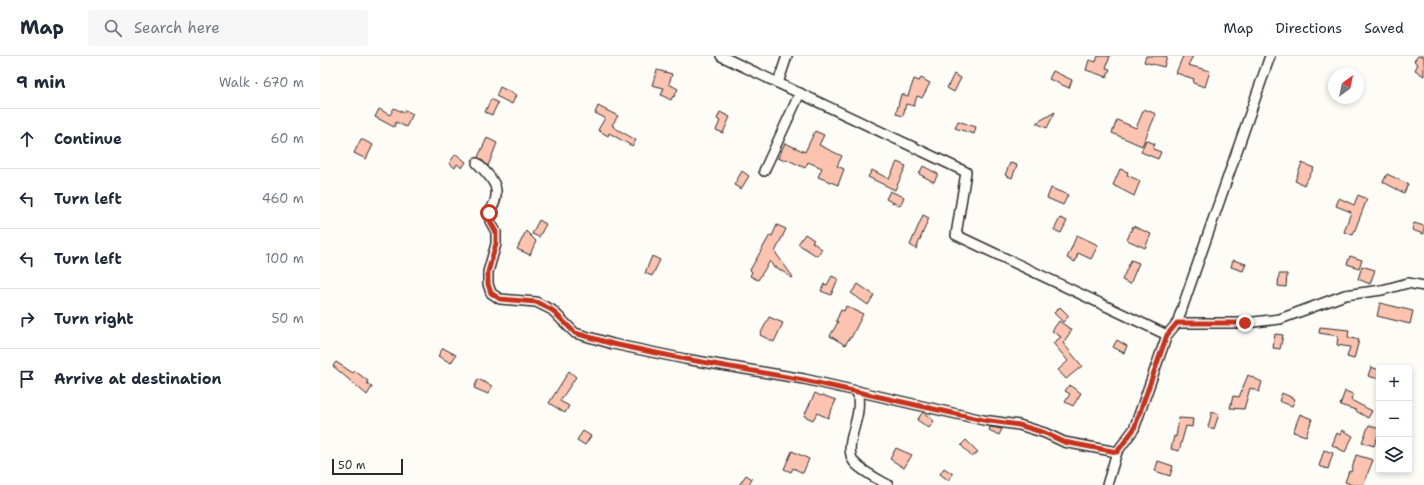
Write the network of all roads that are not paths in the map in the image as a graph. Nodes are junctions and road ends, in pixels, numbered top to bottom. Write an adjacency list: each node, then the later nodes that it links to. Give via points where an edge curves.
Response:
1 (721, 56): 4 (street)
2 (787, 56): 4 (street)
3 (1270, 56): 9 (street)
4 (778, 83): 5 (street)
5 (800, 93): 7 (street); 10 (street, via 966,172 956,235)
6 (477, 163): 11 (street, via 492,178 497,191 494,206 489,213 496,232 496,244 488,272 488,284 491,293 500,299 536,302 552,310 575,333 613,344)
7 (764, 171)
8 (1424, 286): 9 (street, via 1408,283 1382,290 1345,295 1280,319 1245,323)
9 (1177, 323): 10 (street)
10 (1167, 335): 12 (street, via 1134,429)
11 (858, 391): 12 (street, via 983,420 1019,425 1064,442); 13 (street, via 858,411 852,431 851,456 870,474)
12 (1117, 452): 14 (street)
13 (888, 485)
14 (1107, 485)

